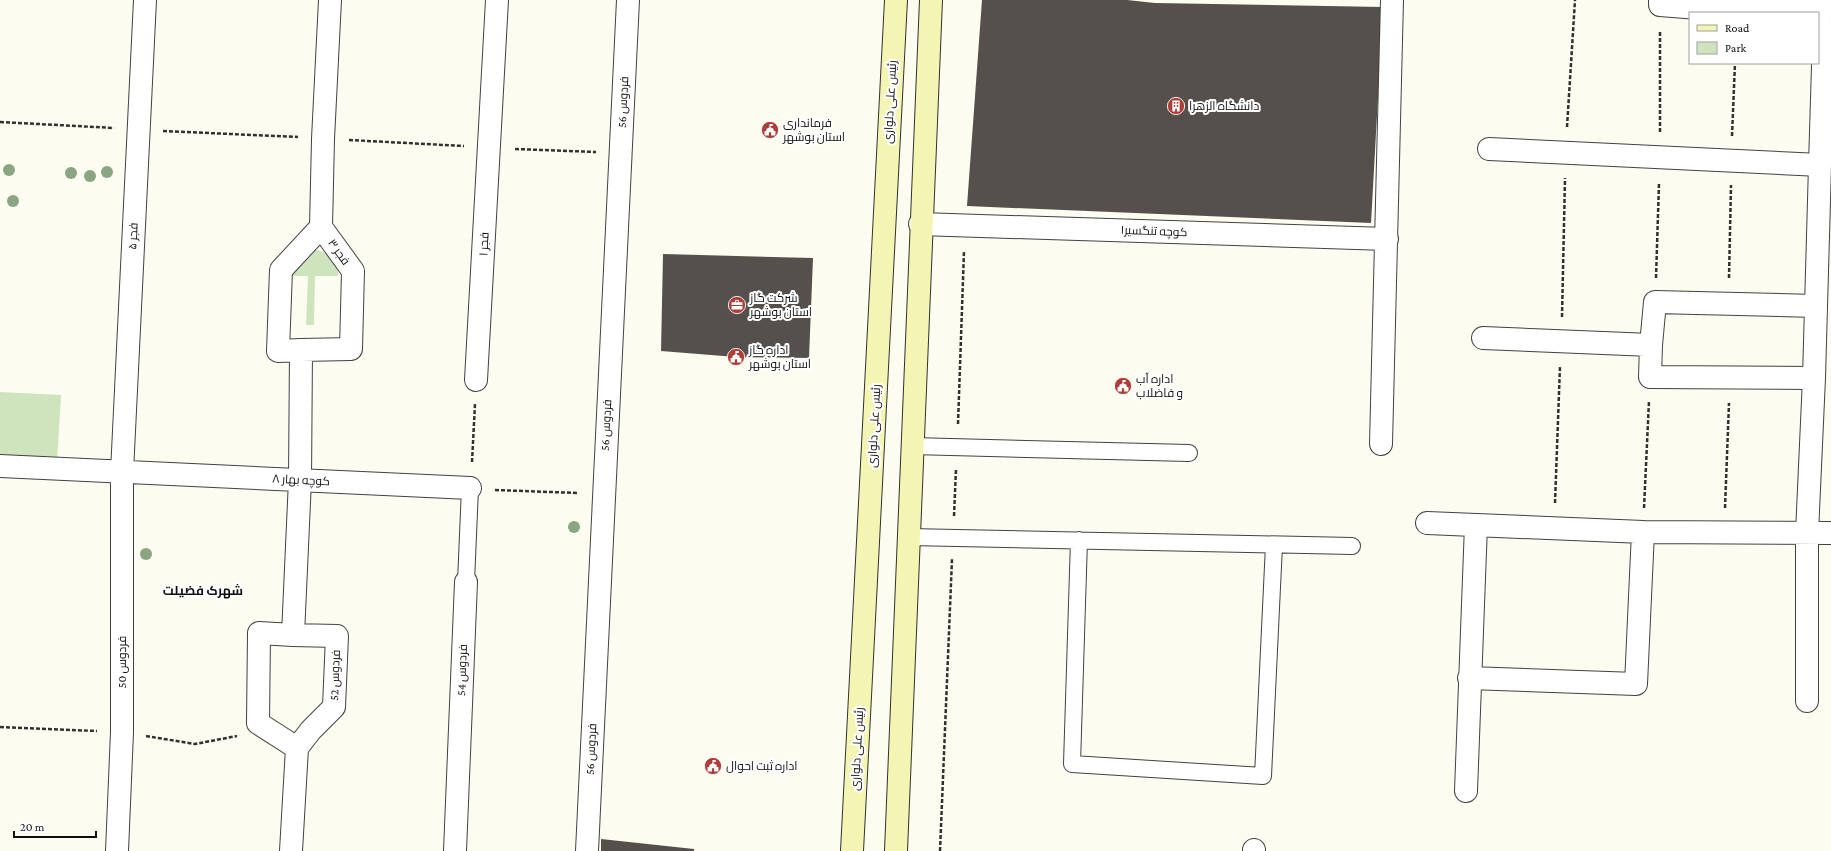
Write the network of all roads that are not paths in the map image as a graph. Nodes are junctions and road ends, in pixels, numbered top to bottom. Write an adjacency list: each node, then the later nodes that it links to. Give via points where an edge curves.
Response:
1 (145, 0): 25 (street, فجر ۵)
2 (330, 0): 13 (street, فجر ۳)
3 (497, 0): 20 (street, فجر ۱)
4 (628, 0): 46 (street, فردوس 56)
5 (896, 0): 47 (main road, رئیس علی دلواری)
6 (931, 0): 12 (main road)
7 (1392, 0): 14 (street)
8 (1660, 0): 9 (street, via 1660,5 1737,11)
9 (1825, 6): 11 (street)
10 (1489, 149): 11 (street)
11 (1820, 165): 15 (street)
12 (920, 224): 14 (street, کوچه تنگسیر۱); 22 (main road)
13 (321, 227): 18 (street, via 281,270 278,351); 18 (street, فجر ۳, via 352,271 351,349)
14 (1387, 239): 21 (street)
15 (1816, 306): 17 (street, via 1655,302); 19 (street)
16 (1483, 338): 17 (street)
17 (1651, 345): 19 (street, via 1650,376)
18 (301, 350): 26 (street)
19 (1814, 378): 31 (street)
20 (476, 380)
21 (1381, 444)
22 (912, 446): 23 (lane); 33 (main road)
23 (1189, 453)
24 (0, 466): 25 (street, کوچه بهار ۸)
25 (122, 472): 26 (street, کوچه بهار ۸); 43 (street, فردوس 50, via 122,732)
26 (300, 480): 27 (street, کوچه بهار ۸); 38 (street)
27 (470, 488): 37 (lane, فردوس 54)
28 (1427, 523): 29 (street)
29 (1476, 525): 30 (street); 39 (street)
30 (1643, 532): 31 (street); 39 (street, via 1636,684)
31 (1807, 533): 32 (street); 40 (street)
32 (1831, 534)
33 (908, 537): 34 (lane); 48 (main road)
34 (1079, 540): 35 (lane); 35 (lane, via 1072,764 1263,776)
35 (1274, 545): 36 (lane)
36 (1352, 546)
37 (466, 582): 45 (street, فردوس 54)
38 (293, 635): 41 (street, فردوس 52, via 337,636 334,707); 41 (street, via 259,633 258,723)
39 (1470, 678): 42 (street)
40 (1807, 702)
41 (297, 748): 44 (street)
42 (1466, 791)
43 (117, 851)
44 (291, 851)
45 (455, 851)
46 (587, 851)
47 (852, 851)
48 (896, 851)

